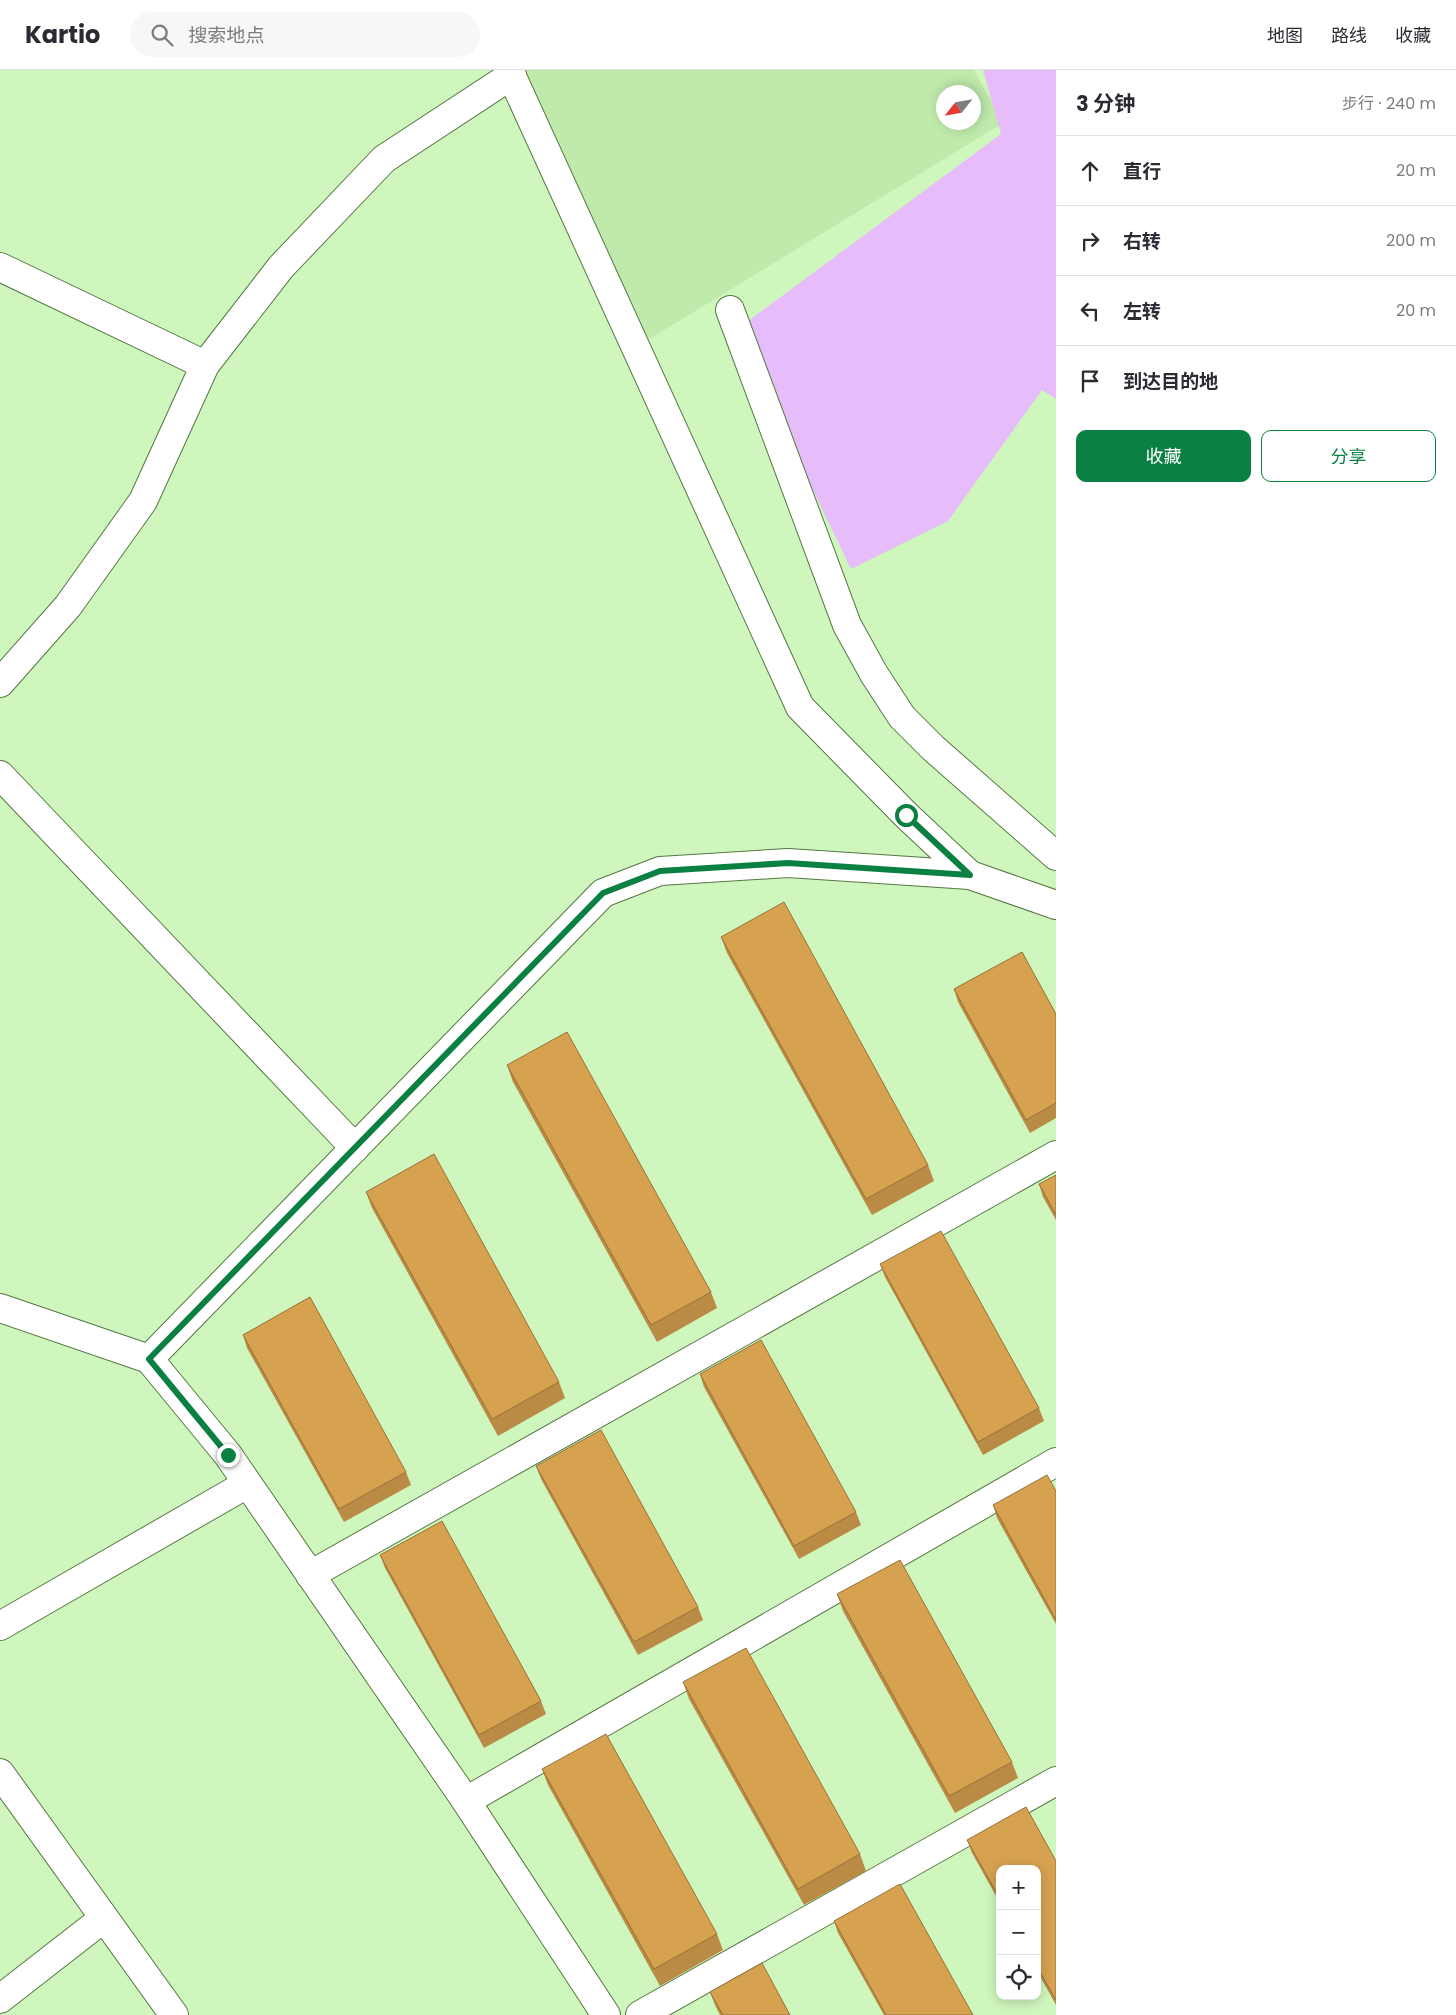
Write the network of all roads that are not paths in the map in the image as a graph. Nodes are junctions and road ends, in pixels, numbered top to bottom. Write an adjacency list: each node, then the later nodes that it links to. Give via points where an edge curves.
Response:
1 (510, 72): 4 (street, via 384,159 281,267); 8 (street, via 800,707)
2 (0, 268): 4 (street)
3 (730, 310): 7 (street, via 847,625 874,674 902,716 933,748)
4 (205, 365): 5 (street, via 143,501 68,606)
5 (0, 683)
6 (0, 775): 10 (street)
7 (1056, 856)
8 (970, 875): 9 (street); 10 (street, via 788,863 660,871 603,893)
9 (1056, 905)
10 (355, 1148): 13 (street)
11 (1056, 1155): 16 (street)
12 (0, 1308): 13 (street)
13 (149, 1359): 15 (street, via 228,1455)
14 (1056, 1462): 20 (street)
15 (247, 1484): 16 (street); 17 (street)
16 (310, 1576): 20 (street)
17 (0, 1626)
18 (0, 1772): 21 (street)
19 (1056, 1781): 25 (street)
20 (466, 1801): 24 (street)
21 (104, 1918): 22 (street); 23 (street)
22 (0, 1999)
23 (174, 2015)
24 (606, 2015)
25 (640, 2015)

